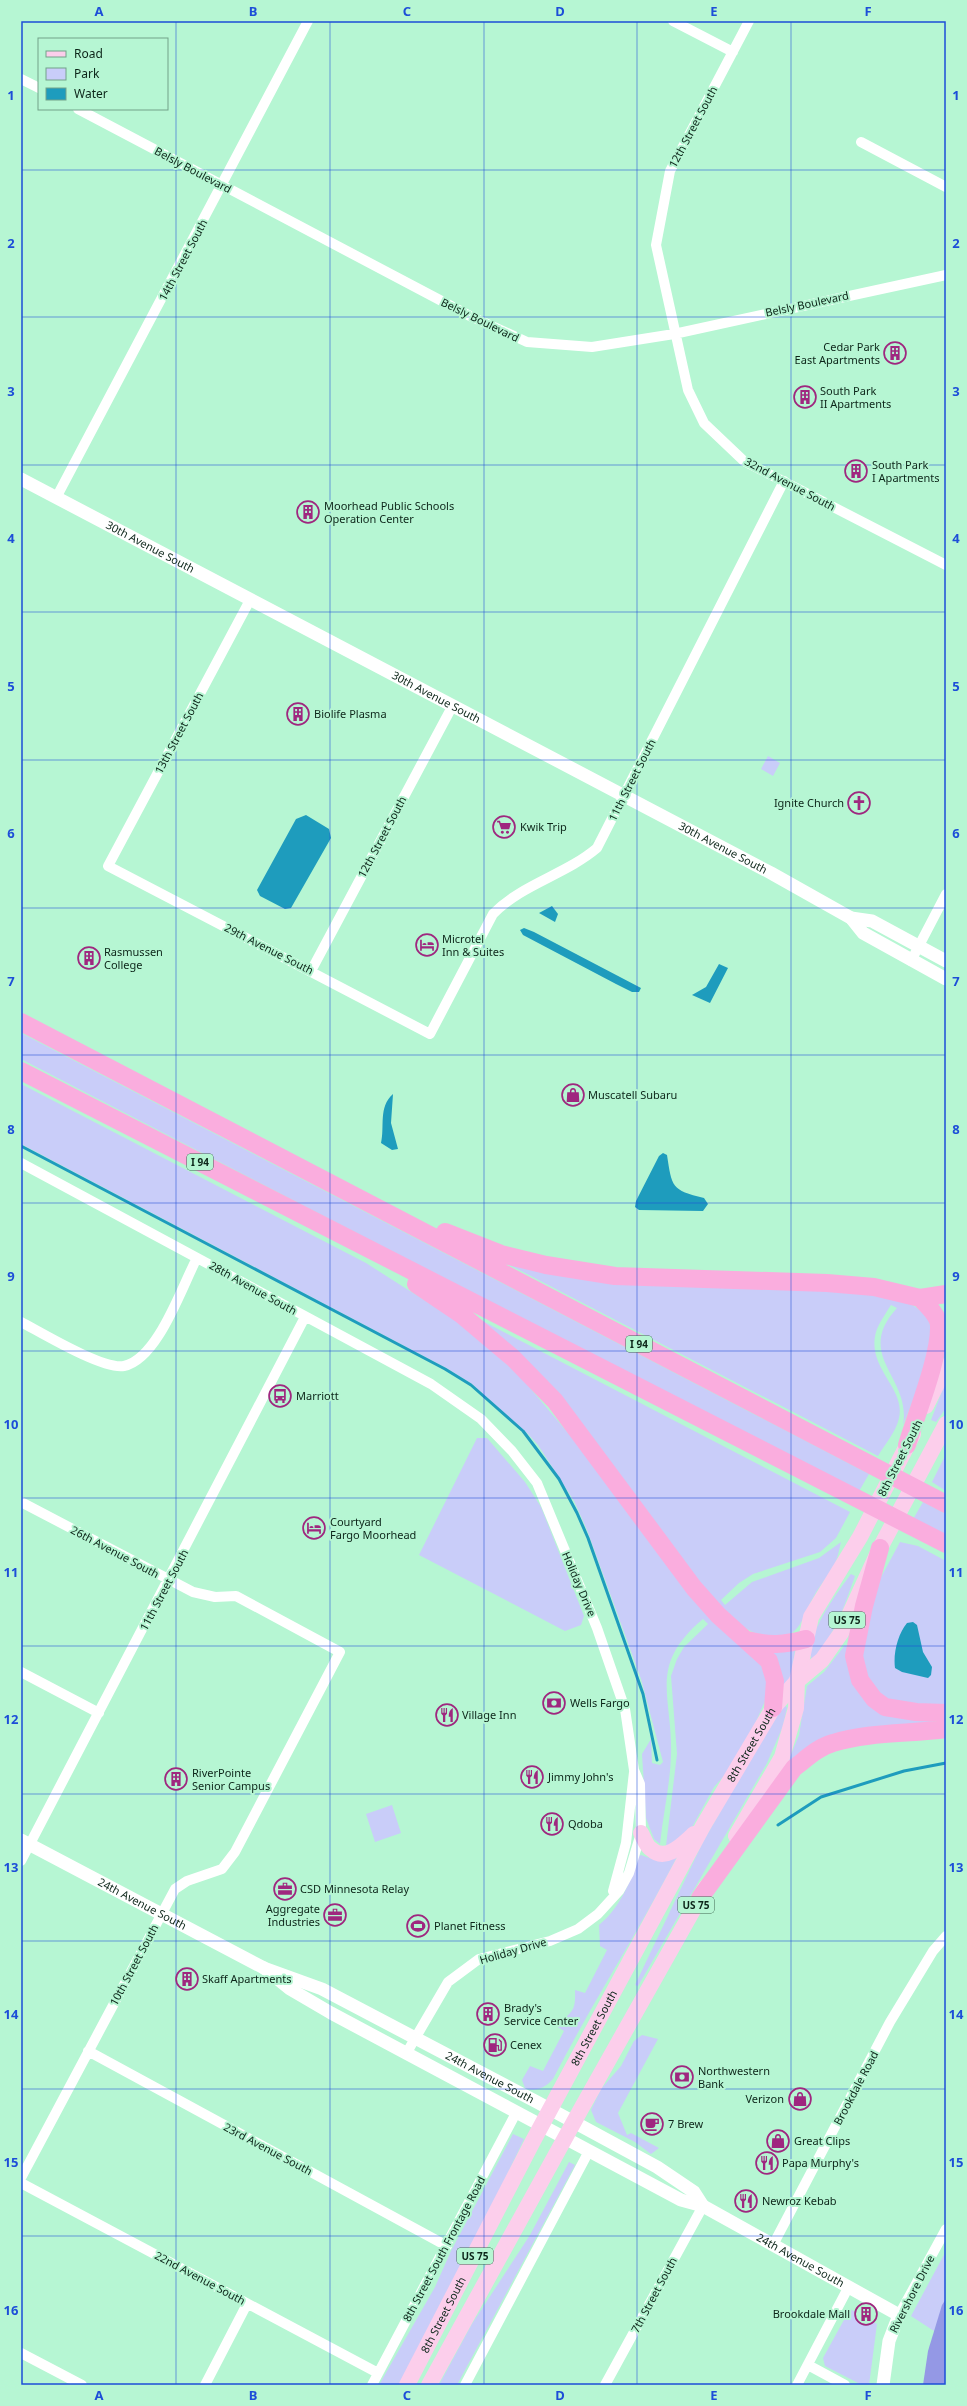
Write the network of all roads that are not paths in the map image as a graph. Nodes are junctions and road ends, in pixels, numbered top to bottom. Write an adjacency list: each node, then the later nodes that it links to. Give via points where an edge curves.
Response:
1 (308, 21): 9 (street, 14th Street South)
2 (673, 21): 4 (street)
3 (749, 21): 4 (street, 12th Street South)
4 (733, 52): 12 (street, 12th Street South, via 670,171 656,245)
5 (21, 79): 6 (street)
6 (38, 88)
7 (80, 110): 9 (street, Belsly Boulevard)
8 (861, 142): 10 (street)
9 (222, 186): 12 (street, Belsly Boulevard, via 472,318 527,342 592,346); 15 (street, 14th Street South)
10 (946, 187)
11 (946, 275): 12 (street, Belsly Boulevard)
12 (674, 334): 14 (street, 32nd Avenue South, via 688,390 704,423 744,461)
13 (21, 479): 15 (street, 30th Avenue South)
14 (784, 482): 16 (street, 32nd Avenue South); 19 (street, 11th Street South)
15 (56, 498): 17 (street, 30th Avenue South)
16 (946, 565)
17 (250, 600): 18 (street, 30th Avenue South); 20 (street, 13th Street South)
18 (453, 705): 19 (street, 30th Avenue South); 26 (street, 12th Street South)
19 (624, 796): 22 (street, 30th Avenue South); 29 (street, 11th Street South, via 597,848 583,860 506,900 493,914)
20 (108, 866): 26 (street, 29th Avenue South)
21 (946, 894): 23 (street)
22 (851, 918): 23 (street, 30th Avenue South, via 872,921); 24 (street, 30th Avenue South, via 863,933)
23 (919, 946): 24 (street); 25 (street, 30th Avenue South)
24 (911, 961): 27 (street, 30th Avenue South)
25 (946, 961)
26 (311, 971): 29 (street, 29th Avenue South)
27 (946, 979)
28 (21, 1022): 32 (highway, I 94)
29 (430, 1034)
30 (21, 1071): 33 (highway, I 94)
31 (21, 1163): 34 (street, 28th Avenue South)
32 (331, 1184): 36 (highway, via 501,1254 546,1266 615,1276 827,1283 866,1287); 44 (highway, I 94)
33 (378, 1253): 45 (highway, I 94); 48 (highway, via 405,1276 462,1314 513,1358 555,1401 694,1588 718,1616)
34 (197, 1258): 37 (street, 28th Avenue South); 38 (street, via 155,1344 141,1357 124,1366 107,1364 90,1357)
35 (946, 1294): 36 (highway)
36 (920, 1298): 42 (highway, via 929,1307 939,1325 934,1357)
37 (305, 1317): 40 (street, 28th Avenue South, via 430,1384); 47 (street, 11th Street South)
38 (21, 1322)
39 (946, 1366): 42 (main road, 8th Street South / US 75)
40 (481, 1419): 57 (street, Holiday Drive, via 512,1451 537,1483 597,1628 623,1701)
41 (946, 1424): 46 (main road, 8th Street South / US 75)
42 (907, 1445): 49 (main road, 8th Street South / US 75, via 860,1537 812,1617)
43 (21, 1502): 47 (street, 26th Avenue South)
44 (946, 1504)
45 (946, 1544)
46 (880, 1548): 52 (main road, 8th Street South / US 75, via 841,1633 822,1660); 55 (highway, via 854,1656 860,1680 874,1700 885,1707)
47 (169, 1580): 50 (street, 26th Avenue South, via 193,1592 214,1597 236,1596); 54 (street, 11th Street South)
48 (746, 1639): 49 (highway, via 765,1645 783,1645); 53 (highway, via 769,1661 774,1681)
49 (806, 1639): 52 (main road, 8th Street South / US 75)
50 (340, 1652): 64 (street, 10th Street South, via 235,1852 222,1869 175,1889)
51 (21, 1672): 54 (street)
52 (797, 1681): 53 (main road, 8th Street South / US 75); 62 (main road, 8th Street South / US 75, via 796,1708 782,1757)
53 (773, 1708): 58 (main road, 8th Street South / US 75)
54 (98, 1713): 60 (street, 11th Street South)
55 (946, 1713)
56 (946, 1730): 62 (highway, via 832,1743 814,1753 794,1768)
57 (634, 1770): 59 (street, Holiday Drive, via 640,1784); 63 (street, Holiday Drive, via 622,1866)
58 (703, 1826): 59 (main road, via 676,1850 669,1853 660,1854 651,1850); 72 (main road, 8th Street South / US 75)
59 (641, 1833): 63 (street, Holiday Drive, via 629,1873 619,1891)
60 (25, 1842): 61 (street, 11th Street South); 64 (street, 24th Avenue South)
61 (21, 1861)
62 (700, 1898): 74 (main road, 8th Street South / US 75)
63 (608, 1903): 69 (street, Holiday Drive, via 578,1929 550,1941 479,1959 448,1982)
64 (161, 1912): 66 (street, 24th Avenue South); 70 (street, 10th Street South)
65 (946, 1936): 82 (street, Brookdale Road, via 933,1951 890,2022)
66 (264, 1968): 67 (street, 24th Avenue South, via 322,1989); 68 (street, 24th Avenue South, via 290,1989)
67 (346, 2001): 68 (street); 69 (street, 24th Avenue South)
68 (337, 2016): 71 (street, 24th Avenue South)
69 (415, 2038): 71 (street, Holiday Drive); 72 (street, 24th Avenue South)
70 (88, 2051): 78 (street, 10th Street South); 83 (street, 23rd Avenue South)
71 (406, 2054): 73 (street, 24th Avenue South)
72 (551, 2110): 74 (street, 24th Avenue South); 75 (main road, 8th Street South / US 75)
73 (516, 2112): 75 (street, 24th Avenue South); 83 (street, 8th Street South Frontage Road)
74 (574, 2122): 76 (main road, 8th Street South / US 75); 80 (street, 24th Avenue South, via 657,2167 694,2192)
75 (542, 2126): 76 (street, 24th Avenue South); 93 (main road, 8th Street South / US 75)
76 (565, 2138): 77 (street, 24th Avenue South); 94 (main road, 8th Street South / US 75)
77 (589, 2151): 80 (street, 24th Avenue South, via 682,2200); 95 (street)
78 (21, 2178)
79 (21, 2183): 85 (street, 22nd Avenue South)
80 (703, 2206): 82 (street, 24th Avenue South); 96 (street, 7th Street South)
81 (946, 2229): 86 (street, Rivershore Drive)
82 (773, 2245): 84 (street, 24th Avenue South)
83 (447, 2246): 89 (street, 8th Street South Frontage Road)
84 (848, 2288): 86 (street, 24th Avenue South); 88 (street)
85 (247, 2304): 89 (street, 22nd Avenue South); 91 (street)
86 (899, 2315): 99 (street, Rivershore Drive, via 889,2341)
87 (21, 2353): 90 (street)
88 (808, 2365): 97 (street); 98 (street)
89 (378, 2373): 92 (street, 8th Street South Frontage Road)
90 (82, 2385)
91 (205, 2385)
92 (372, 2385)
93 (407, 2385)
94 (429, 2385)
95 (465, 2385)
96 (605, 2385)
97 (797, 2385)
98 (845, 2385)
99 (883, 2385)

